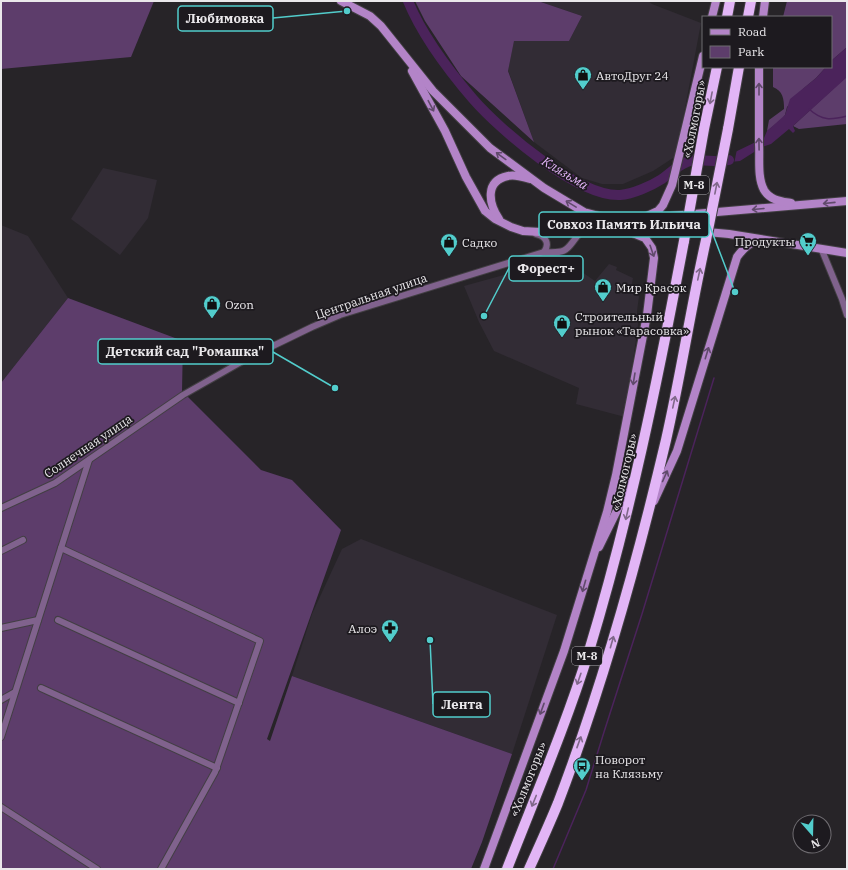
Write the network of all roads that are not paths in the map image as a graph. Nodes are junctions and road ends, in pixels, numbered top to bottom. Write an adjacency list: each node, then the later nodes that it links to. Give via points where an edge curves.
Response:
1 (342, 1): 10 (main road, via 374,19)
2 (716, 1): 6 (main road)
3 (730, 1): 7 (highway)
4 (751, 1): 8 (highway)
5 (765, 1): 9 (main road)
6 (712, 16)
7 (727, 16)
8 (748, 16)
9 (763, 16)
10 (399, 48): 15 (main road, one-way to 10, via 490,148 433,91); 19 (main road, one-way to 19, via 445,131 476,196 485,211)
11 (702, 60): 18 (main road, via 672,185 666,200 658,211)
12 (717, 68): 30 (highway, «Холмогоры» / М-8, one-way to 30, bridge)
13 (739, 68): 32 (highway, М-8, one-way to 13, bridge, via 667,433)
14 (759, 68): 17 (main road, one-way to 14, via 779,201 764,191 760,177)
15 (533, 179): 18 (main road, one-way to 15, via 607,218 584,212); 19 (main road, via 507,176 492,188 492,207)
16 (847, 201): 17 (main road, one-way to 17)
17 (811, 205): 18 (main road, one-way to 18)
18 (634, 219)
19 (501, 221): 21 (main road)
20 (623, 229): 22 (main road); 23 (main road, via 707,232); 36 (main road, one-way to 36, via 641,236 648,242 654,252 654,263 647,316 616,475)
21 (523, 231): 22 (main road); 25 (street, via 544,237 547,244)
22 (582, 231): 25 (street, Центральная улица, via 566,250)
23 (774, 241): 24 (main road); 32 (main road, one-way to 23, via 676,451 737,257 750,244)
24 (821, 248): 26 (main road); 27 (street)
25 (544, 252): 28 (street, Центральная улица, via 340,315 248,358)
26 (847, 252)
27 (847, 315)
28 (183, 395): 29 (street, Солнечная улица)
29 (88, 460): 31 (street, Солнечная улица, via 55,483); 34 (street)
30 (638, 469): 36 (main road); 50 (highway, «Холмогоры» / М-8, one-way to 50, via 588,652 556,745)
31 (1, 508)
32 (644, 525): 51 (highway, М-8, one-way to 32, via 558,803 592,706)
33 (23, 540): 35 (street)
34 (61, 548): 37 (street); 43 (street, via 260,641)
35 (1, 551)
36 (590, 567): 49 (main road, one-way to 49, via 564,651)
37 (38, 620): 39 (street); 41 (street)
38 (58, 620): 43 (street)
39 (1, 628)
40 (41, 688): 45 (street)
41 (15, 692): 42 (street); 44 (street)
42 (1, 700)
43 (239, 704): 45 (street)
44 (1, 737)
45 (217, 768): 48 (street)
46 (1, 807): 47 (street)
47 (97, 869)
48 (161, 869)
49 (484, 869)
50 (507, 869)
51 (529, 869)

